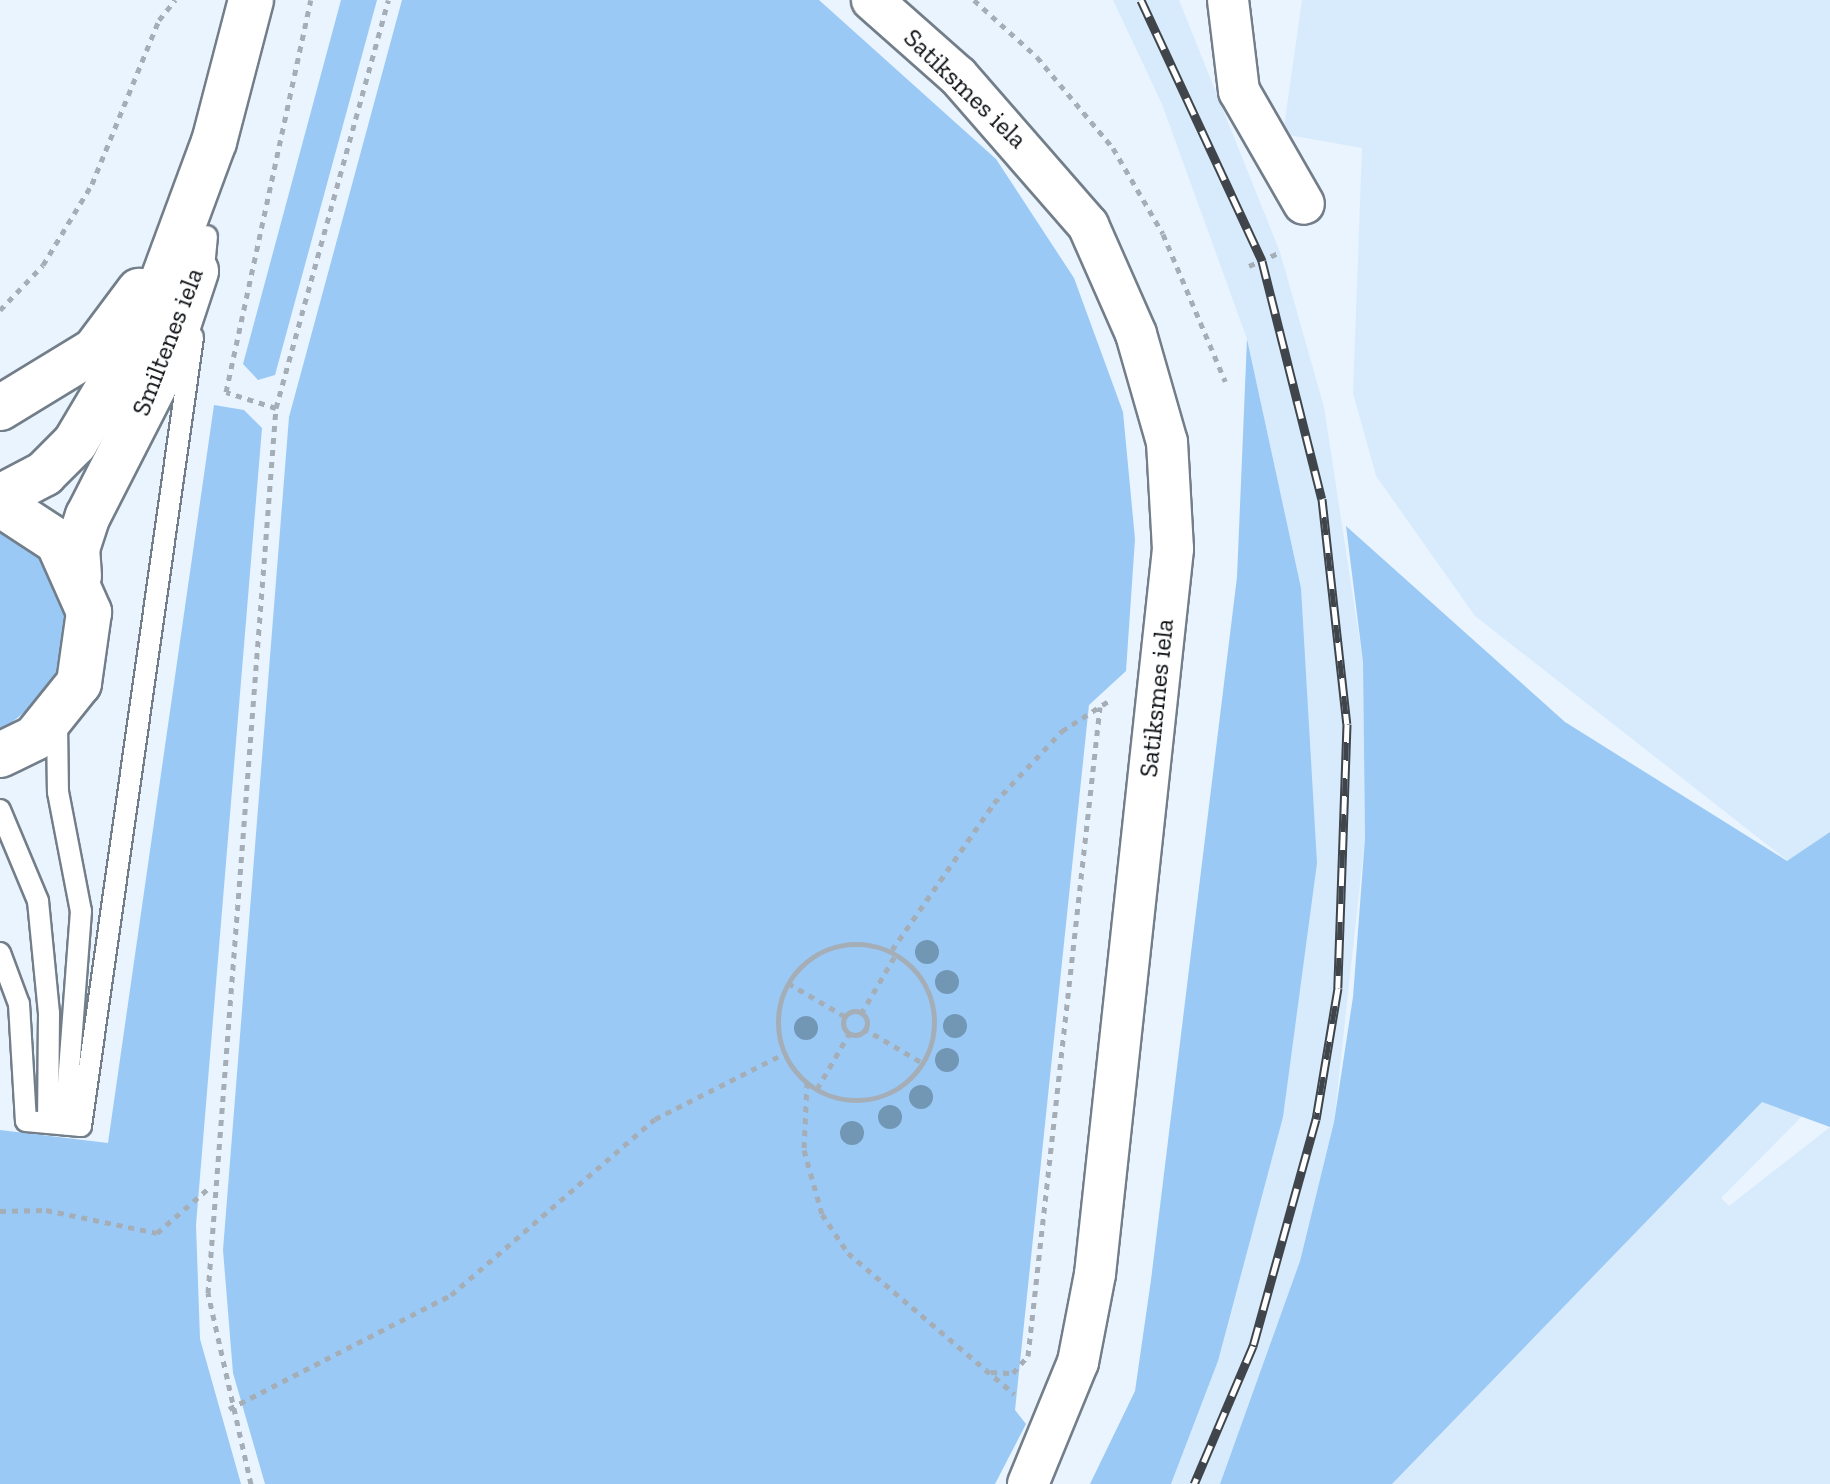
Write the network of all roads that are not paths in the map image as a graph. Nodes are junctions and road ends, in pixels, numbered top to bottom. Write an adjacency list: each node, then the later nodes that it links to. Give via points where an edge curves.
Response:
1 (251, 0): 5 (street, Smiltenes iela)
2 (872, 0): 15 (street, Satiksmes iela, via 958,76 1088,225 1136,334 1167,442 1173,549 1095,1274 1078,1362)
3 (1228, 0): 4 (street, via 1239,91)
4 (1304, 204)
5 (194, 238): 6 (street, Smiltenes iela, via 95,350); 7 (street, Smiltenes iela, via 119,376 75,443 44,474); 9 (street, Smiltenes iela, via 165,365 88,516 77,549); 14 (lane, via 81,1126)
6 (0, 408)
7 (0, 497)
8 (0, 504): 9 (street, Smiltenes iela, via 58,542)
9 (79, 576): 10 (street, Smiltenes iela, via 89,648)
10 (59, 714): 11 (street, Smiltenes iela, via 35,738); 14 (lane, via 58,792 81,911)
11 (0, 755)
12 (0, 810): 14 (lane, via 38,901)
13 (0, 953): 14 (lane, via 19,1004 26,1121)
14 (57, 1123)
15 (1028, 1484)

